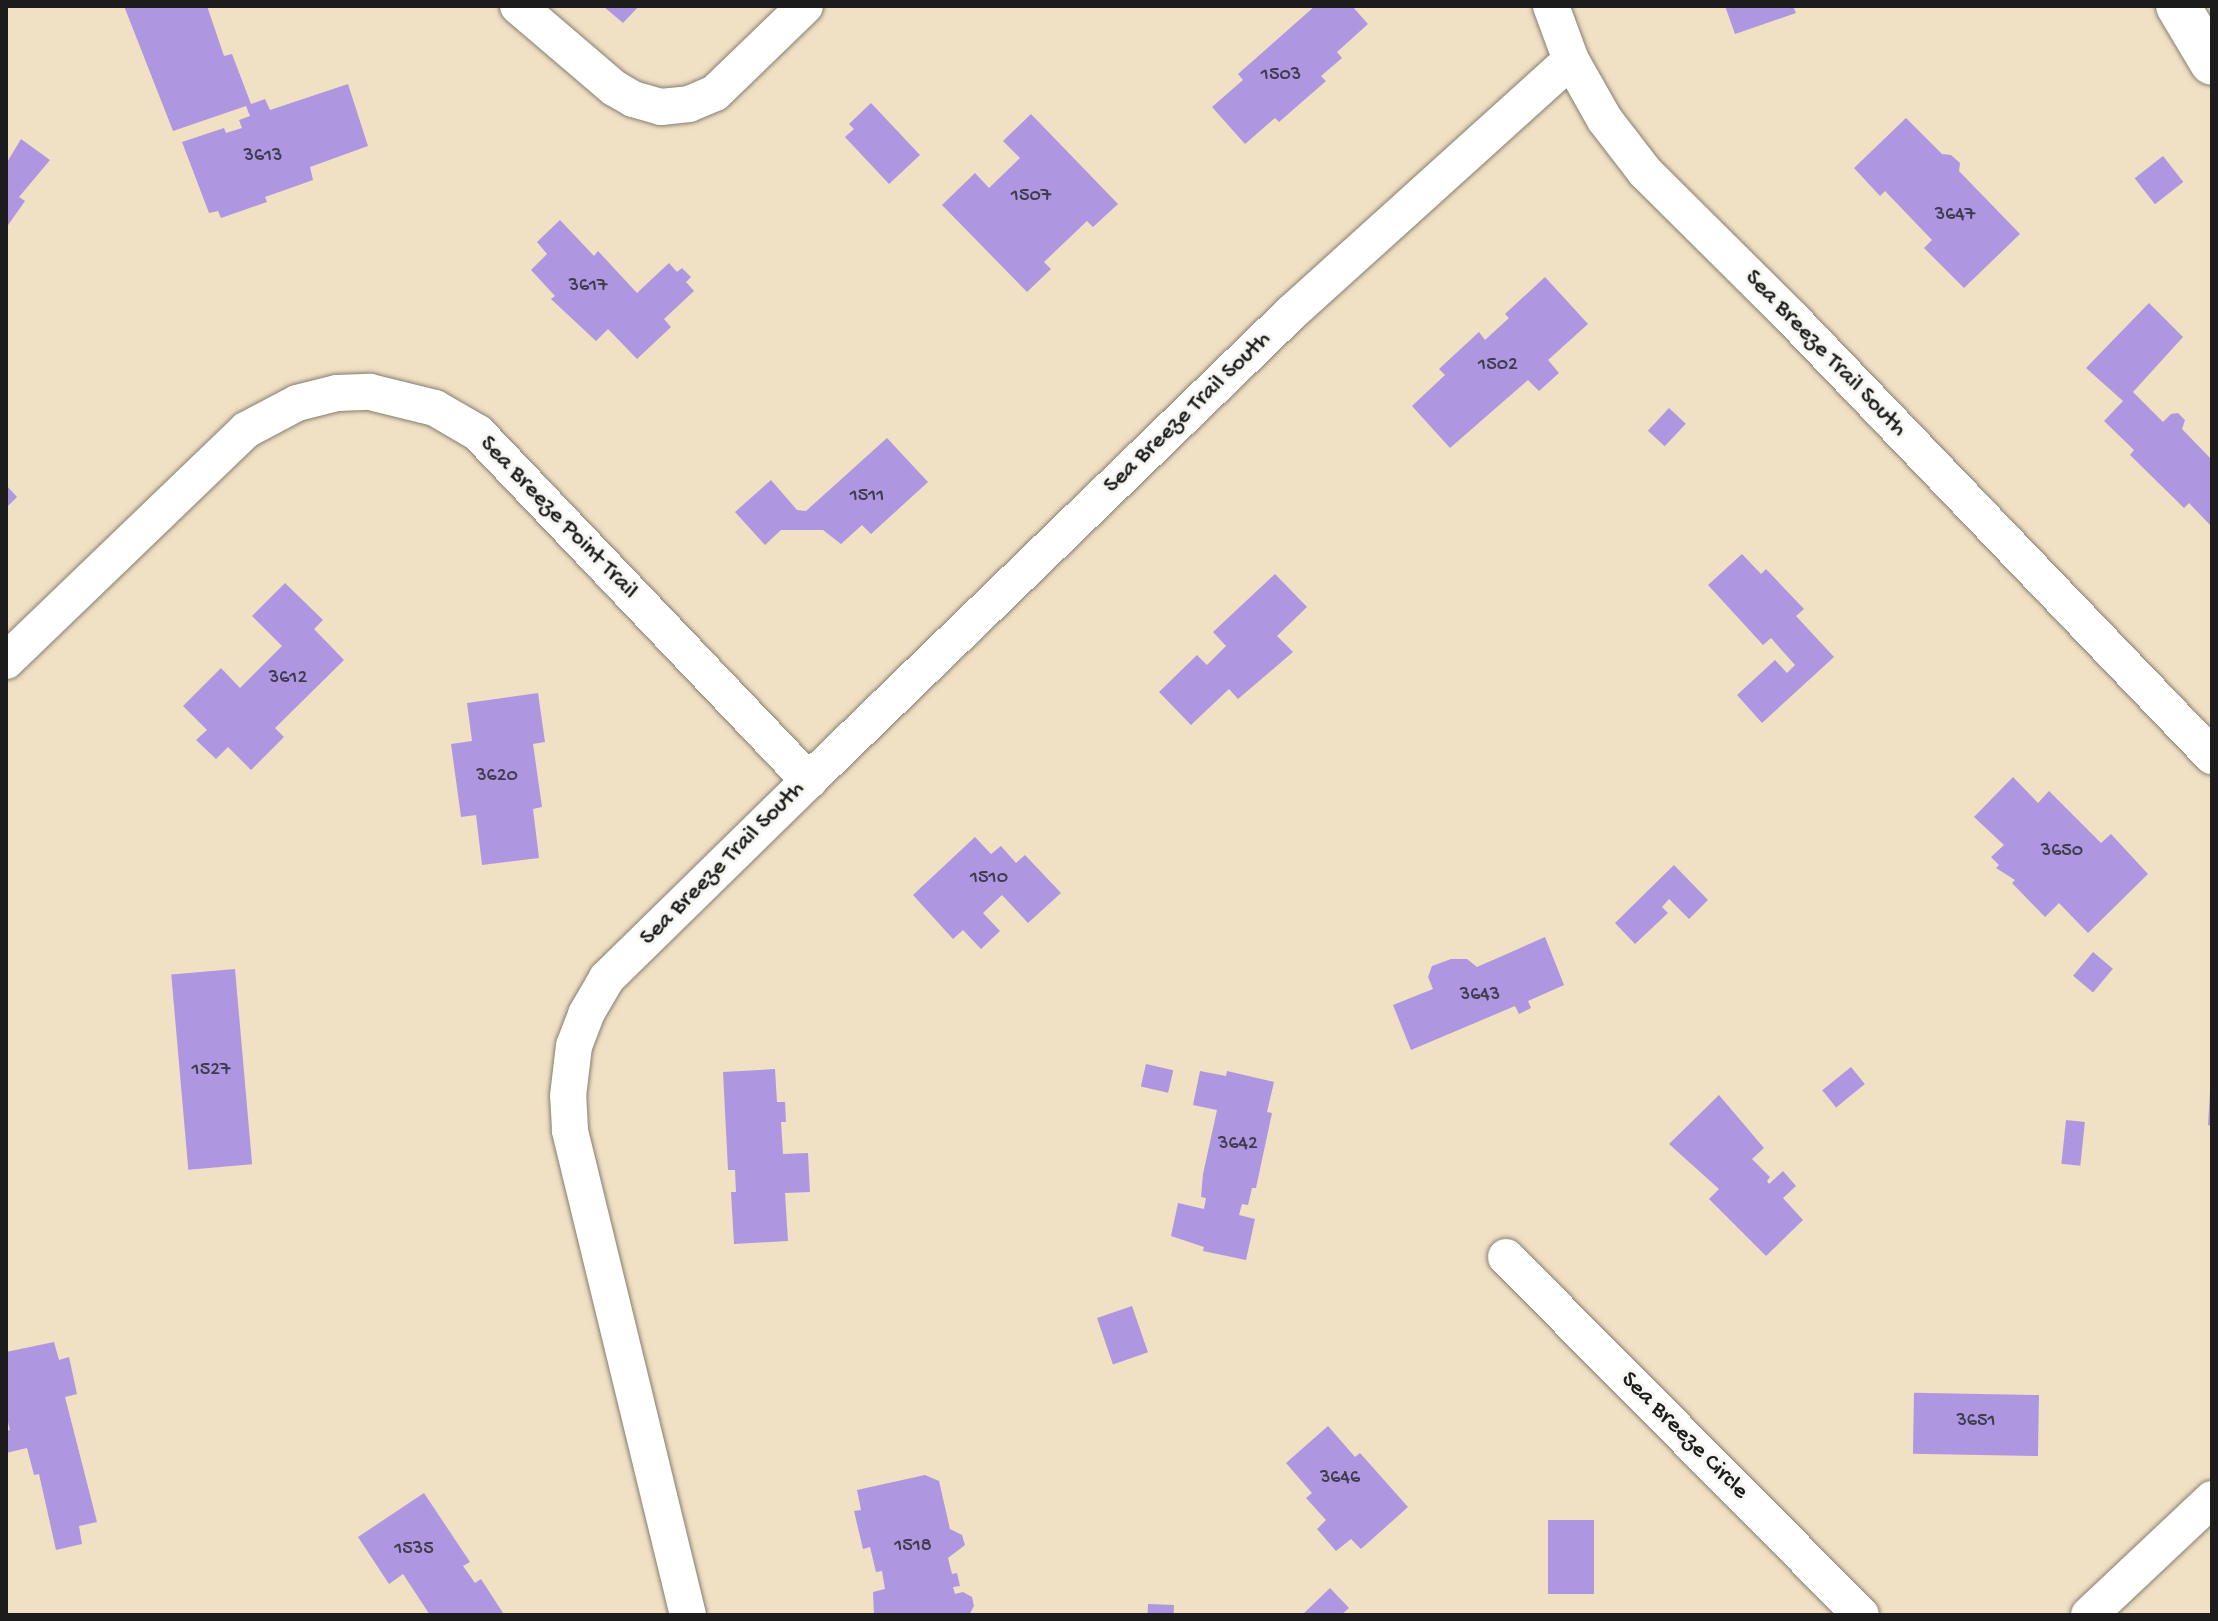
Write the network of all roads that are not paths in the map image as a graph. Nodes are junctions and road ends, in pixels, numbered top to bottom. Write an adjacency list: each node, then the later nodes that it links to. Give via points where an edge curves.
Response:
1 (518, 6): 2 (street, via 614,88 661,107 689,104 715,93)
2 (805, 6)
3 (1551, 6): 5 (street)
4 (2178, 6): 6 (street)
5 (1571, 60): 8 (street, Sea Breeze Trail South, via 1605,120 1645,172); 9 (street, Sea Breeze Trail South, via 1291,313)
6 (2212, 63)
7 (6, 661): 9 (street, Sea Breeze Point Trail, via 246,430 297,403 370,392 435,408 478,433)
8 (2212, 756)
9 (809, 780): 12 (street, Sea Breeze Trail South, via 607,978 574,1046 570,1130)
10 (1506, 1257): 13 (street, Sea Breeze Circle)
11 (2212, 1499): 14 (street)
12 (688, 1615)
13 (1861, 1615)
14 (2089, 1615)

